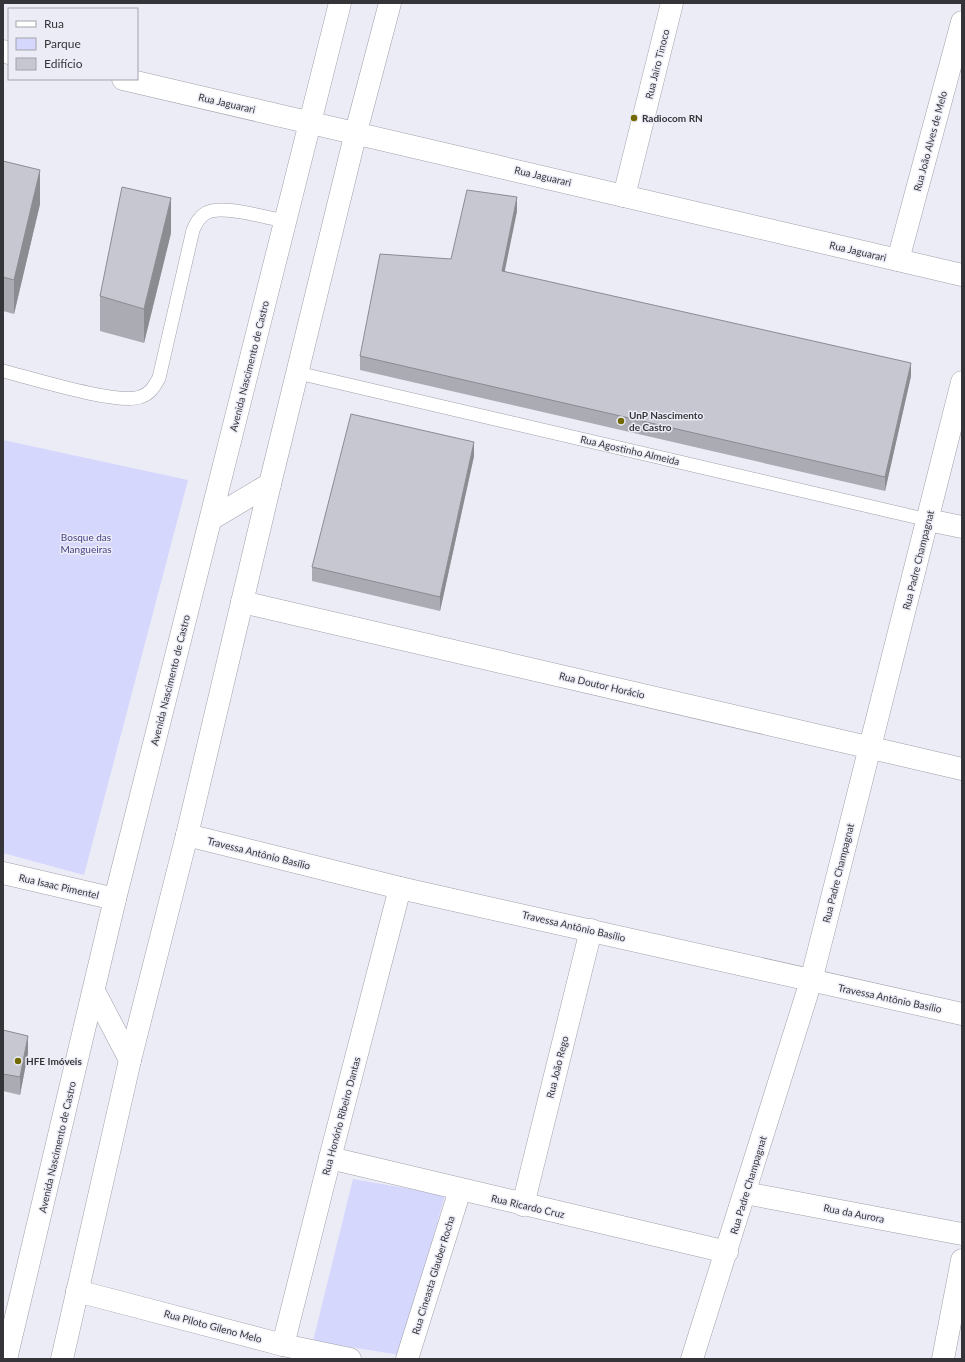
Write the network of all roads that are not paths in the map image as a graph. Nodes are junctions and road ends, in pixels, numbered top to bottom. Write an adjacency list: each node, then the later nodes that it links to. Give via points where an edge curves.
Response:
1 (340, 3): 6 (street, Avenida Nascimento de Castro)
2 (390, 3): 7 (street)
3 (672, 3): 8 (street, Rua Jairo Tinoco)
4 (962, 22): 10 (street, Rua João Alves de Melo)
5 (127, 80): 6 (street, Rua Jaguarari)
6 (310, 122): 7 (street, Rua Jaguarari); 9 (street, Avenida Nascimento de Castro)
7 (356, 132): 8 (street, Rua Jaguarari); 13 (street)
8 (624, 196): 10 (street, Rua Jaguarari)
9 (285, 221): 12 (lane, via 218,210 206,213 198,220 193,230 159,378 152,390 140,397 107,397); 16 (street, Avenida Nascimento de Castro)
10 (898, 260): 11 (street, Rua Jaguarari)
11 (962, 275)
12 (3, 370)
13 (298, 373): 15 (street); 17 (lane, Rua Agostinho Almeida)
14 (962, 382): 17 (street, Rua Padre Champagnat)
15 (270, 484): 16 (street); 19 (street)
16 (211, 519): 25 (street, Avenida Nascimento de Castro)
17 (928, 520): 18 (street, Rua Agostinho Almeida); 20 (street, Rua Padre Champagnat)
18 (962, 528)
19 (242, 602): 20 (street, Rua Doutor Horácio); 22 (street)
20 (870, 747): 21 (street, Rua Doutor Horácio); 27 (street, Rua Padre Champagnat)
21 (962, 769)
22 (187, 835): 24 (street, Travessa Antônio Basílio); 30 (street)
23 (3, 873): 25 (street, Rua Isaac Pimentel)
24 (400, 888): 26 (street, Travessa Antônio Basílio); 31 (street, Rua Honório Ribeiro Dantas)
25 (115, 899): 28 (street, Avenida Nascimento de Castro)
26 (591, 930): 27 (street, Travessa Antônio Basílio); 34 (street, Rua João Rego)
27 (811, 981): 29 (street, Travessa Antônio Basílio); 33 (street, Rua Padre Champagnat)
28 (94, 991): 30 (street); 40 (street, Avenida Nascimento de Castro)
29 (962, 1014)
30 (130, 1060): 38 (street)
31 (330, 1158): 32 (street, Rua Ricardo Cruz); 39 (street, Rua Honório Ribeiro Dantas)
32 (460, 1190): 34 (street, Rua Ricardo Cruz); 43 (street, Rua Cineasta Glauber Rocha)
33 (745, 1193): 35 (street, Rua da Aurora); 36 (street, Rua Padre Champagnat)
34 (523, 1204): 36 (street, Rua Ricardo Cruz)
35 (962, 1234)
36 (727, 1252): 44 (street, Rua Padre Champagnat)
37 (962, 1260): 45 (street)
38 (77, 1290): 39 (street, Rua Piloto Gileno Melo); 41 (street)
39 (283, 1345): 42 (street, Rua Piloto Gileno Melo)
40 (6, 1359)
41 (62, 1359)
42 (350, 1359)
43 (407, 1359)
44 (692, 1359)
45 (943, 1359)

